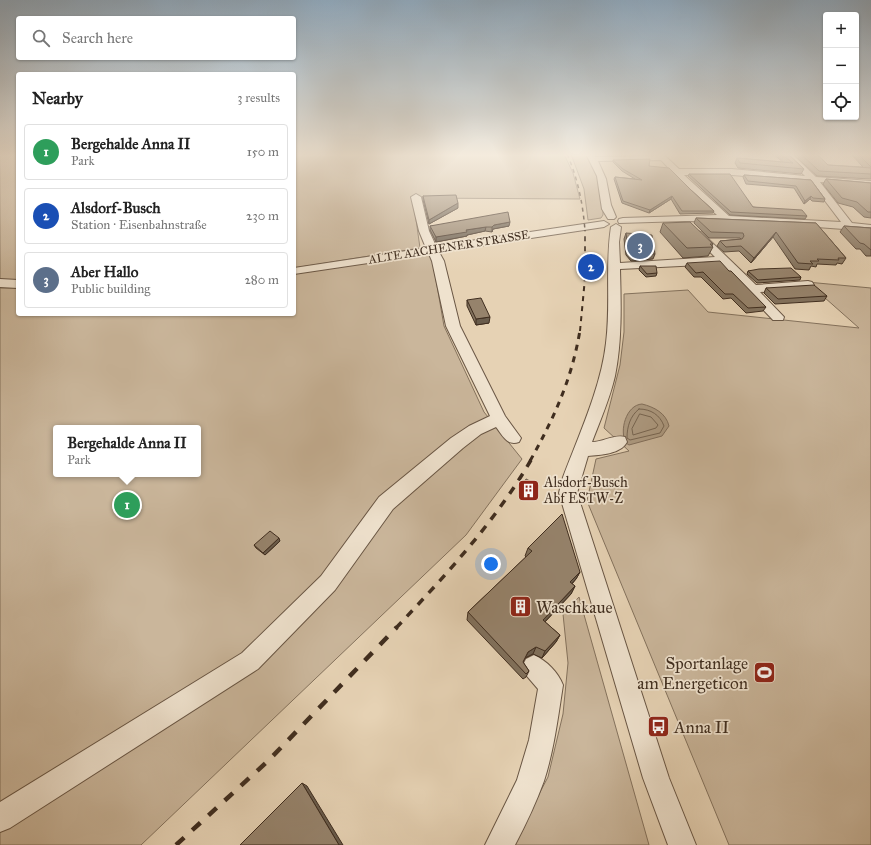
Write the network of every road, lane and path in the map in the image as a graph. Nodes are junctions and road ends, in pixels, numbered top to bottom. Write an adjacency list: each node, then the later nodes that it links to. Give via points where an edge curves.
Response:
1 (605, 193): 8 (street, via 608,214)
2 (699, 193): 6 (street)
3 (824, 193): 9 (street)
4 (416, 197): 13 (street, via 420,219)
5 (681, 218): 6 (street, ALTE AACHENER STRASSE); 8 (street, ALTE AACHENER STRASSE); 11 (street)
6 (726, 218): 9 (street, ALTE AACHENER STRASSE)
7 (574, 220): 13 (street, ALTE AACHENER STRASSE)
8 (614, 222): 13 (street, ALTE AACHENER STRASSE); 15 (street)
9 (849, 226): 10 (street, ALTE AACHENER STRASSE)
10 (871, 228)
11 (706, 242): 12 (street); 14 (street)
12 (721, 242)
13 (431, 247): 16 (street, ALTE AACHENER STRASSE); 22 (street, via 438,261 453,326)
14 (724, 260): 15 (street); 20 (street)
15 (614, 266): 25 (street, via 613,344 607,377)
16 (296, 270)
17 (0, 283): 18 (street)
18 (16, 284)
19 (808, 285): 20 (street)
20 (753, 289): 21 (street)
21 (778, 317)
22 (499, 420): 23 (street); 27 (street, via 475,430 457,443 386,503 328,583 250,660)
23 (513, 438)
24 (619, 442): 25 (street, via 604,448)
25 (582, 450): 29 (street, via 568,493 656,778)
26 (534, 667): 28 (street, via 551,685 545,721 526,794)
27 (0, 818)
28 (498, 845)
29 (682, 845)

